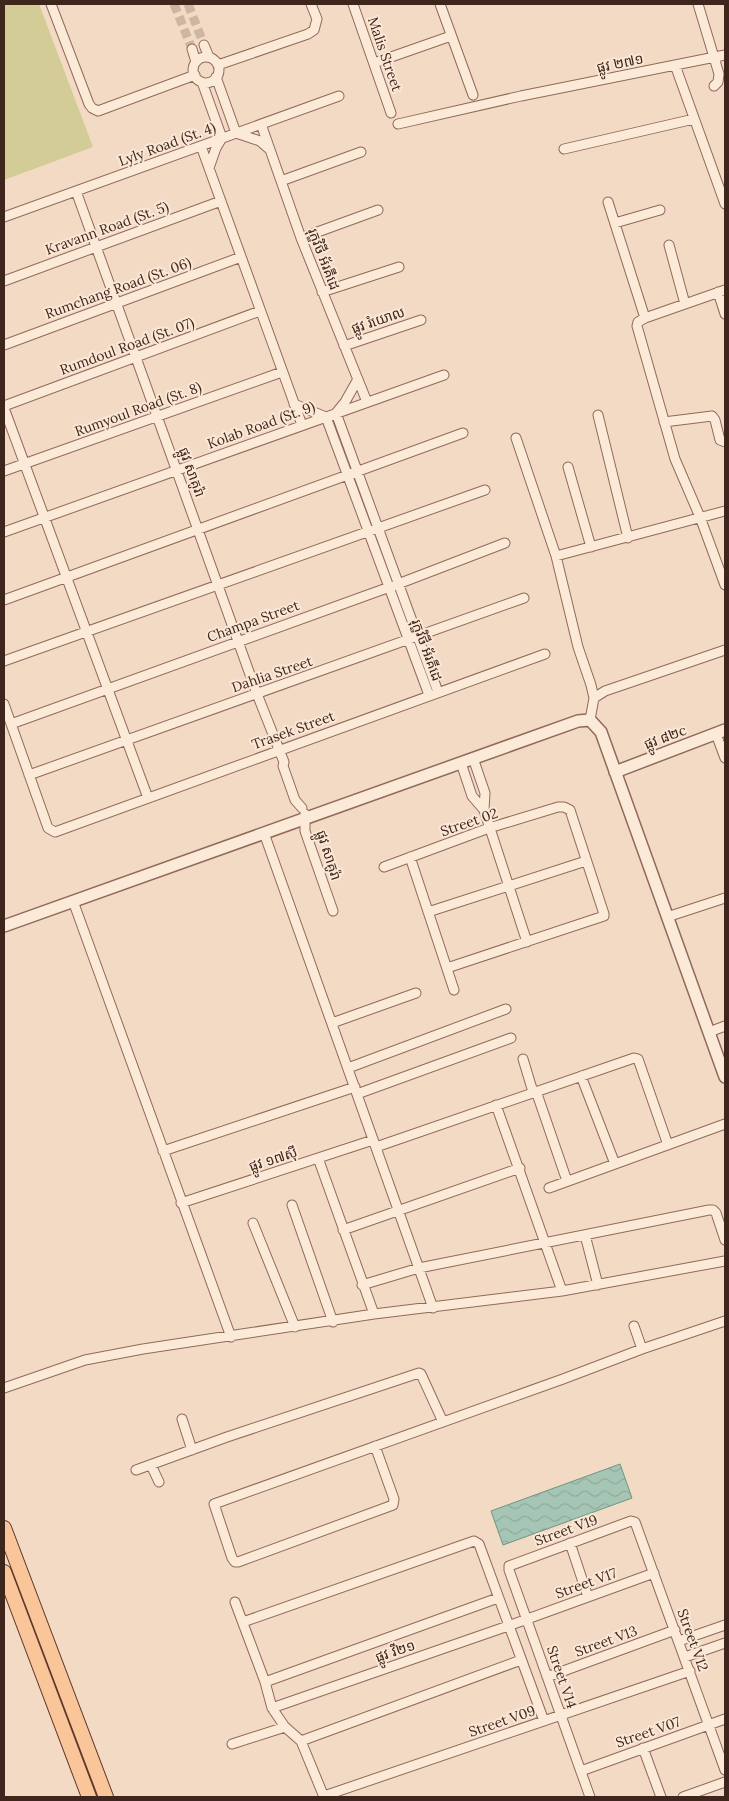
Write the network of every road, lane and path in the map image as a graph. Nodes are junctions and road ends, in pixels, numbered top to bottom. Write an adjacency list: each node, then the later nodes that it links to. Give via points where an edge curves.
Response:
1 (51, 4): 16 (street, via 89,104 98,111)
2 (311, 4): 14 (street, via 317,19 316,28 308,34)
3 (354, 4): 13 (street, Malis Street)
4 (440, 4): 6 (street)
5 (698, 4): 11 (street)
6 (451, 36): 13 (street); 20 (street)
7 (204, 45): 10 (street)
8 (192, 50): 12 (street)
9 (725, 55): 11 (street, ផ្លូវ ២៧១)
10 (209, 57): 12 (street); 14 (street)
11 (715, 57): 15 (street, ផ្លូវ ២៧១); 19 (street, via 719,74)
12 (196, 62): 16 (street)
13 (374, 63): 22 (street, Malis Street)
14 (218, 65): 17 (street)
15 (674, 65): 23 (street); 25 (street, ផ្លូវ ២៧១)
16 (194, 75): 18 (street)
17 (216, 77): 18 (street, via 210,82); 26 (street)
18 (202, 82): 27 (street)
19 (714, 86)
20 (473, 95)
21 (339, 96): 24 (street, Lyly Road (St. 4))
22 (391, 114)
23 (694, 119): 29 (street); 37 (street)
24 (261, 124): 26 (street, Lyly Road (St. 4)); 30 (street, រុក្ខវិថី អ័រគីដេ)
25 (398, 124)
26 (236, 133): 27 (street, Lyly Road (St. 4)); 30 (street, via 260,141)
27 (222, 138): 28 (street, Lyly Road (St. 4)); 32 (street)
28 (201, 146): 32 (street); 34 (street, Lyly Road (St. 4))
29 (564, 149)
30 (270, 150): 33 (street, រុក្ខវិថី អ័រគីដេ)
31 (361, 152): 33 (street)
32 (209, 168): 35 (street)
33 (281, 181): 42 (street, រុក្ខវិថី អ័រគីដេ)
34 (76, 191): 40 (street, Lyly Road (St. 4)); 44 (street, ផ្លូវ សាគូរ៉ា)
35 (220, 201): 44 (street, Kravann Road (St. 5)); 45 (street)
36 (608, 202): 41 (street)
37 (725, 204)
38 (378, 210): 42 (street)
39 (660, 210): 41 (street)
40 (4, 217)
41 (615, 223): 54 (street)
42 (301, 238): 49 (street, រុក្ខវិថី អ័រគីដេ)
43 (669, 245): 51 (street)
44 (96, 247): 47 (street, Kravann Road (St. 5)); 50 (street, ផ្លូវ សាគូរ៉ា)
45 (241, 258): 50 (street, Rumchang Road (St. 06)); 52 (street)
46 (399, 267): 49 (street)
47 (4, 282)
48 (722, 291): 51 (street); 53 (street)
49 (322, 292): 57 (street, រុក្ខវិថី អ័រគីដេ)
50 (116, 304): 56 (street, Rumchang Road (St. 06)); 58 (street, ផ្លូវ សាគូរ៉ា)
51 (685, 304): 54 (street)
52 (260, 311): 58 (street, Rumdoul Road (St. 07)); 59 (street)
53 (725, 314)
54 (645, 318): 69 (street, via 637,326)
55 (422, 320): 57 (street, ផ្លូវ រំយោល)
56 (4, 345)
57 (344, 346): 61 (street, រុក្ខវិថី អ័រគីដេ)
58 (136, 357): 64 (street, Rumdoul Road (St. 07)); 67 (street, ផ្លូវ សាគូរ៉ា)
59 (282, 372): 63 (street); 67 (street, Rumyoul Road (St. 8))
60 (444, 375): 62 (street, Kolab Road (St. 9))
61 (358, 379): 62 (street, រុក្ខវិថី អ័រគីដេ); 65 (street)
62 (367, 402): 65 (street, Kolab Road (St. 9))
63 (294, 404): 68 (street); 70 (street)
64 (4, 407): 74 (street)
65 (336, 413): 68 (street, Kolab Road (St. 9)); 78 (street, រុក្ខវិថី អ័រគីដេ)
66 (598, 415): 88 (street)
67 (157, 416): 74 (street, Rumyoul Road (St. 8)); 76 (street, ផ្លូវ សាគូរ៉ា)
68 (326, 417): 70 (street, Kolab Road (St. 9)); 79 (street, រុក្ខវិថី អ័រគីដេ)
69 (664, 422): 73 (street, via 712,416 720,440); 82 (street, via 675,459)
70 (302, 425): 76 (street, Kolab Road (St. 9))
71 (462, 433): 78 (street)
72 (516, 438): 91 (street)
73 (725, 442)
74 (24, 464): 77 (street, Rumyoul Road (St. 8)); 83 (street)
75 (568, 467): 90 (street)
76 (177, 470): 83 (street, Kolab Road (St. 9)); 84 (street, ផ្លូវ សាគូរ៉ា)
77 (4, 471)
78 (357, 471): 79 (street); 85 (street, រុក្ខវិថី អ័រគីដេ)
79 (348, 475): 84 (street); 87 (street, រុក្ខវិថី អ័រគីដេ)
80 (485, 490): 85 (street)
81 (725, 511): 82 (street)
82 (700, 516): 88 (street); 95 (street)
83 (44, 517): 86 (street, Kolab Road (St. 9)); 92 (street)
84 (198, 528): 92 (street); 94 (street, ផ្លូវ សាគូរ៉ា)
85 (378, 528): 87 (street); 93 (street, រុក្ខវិថី អ័រគីដេ)
86 (4, 532)
87 (369, 532): 94 (street); 96 (street, រុក្ខវិថី អ័រគីដេ)
88 (628, 538): 90 (street)
89 (505, 543): 93 (street, Champa Street)
90 (591, 547): 91 (street)
91 (556, 556): 108 (street)
92 (66, 577): 98 (street); 99 (street)
93 (398, 584): 96 (street, Champa Street); 100 (street, រុក្ខវិថី អ័រគីដេ)
94 (218, 585): 99 (street); 101 (street, ផ្លូវ សាគូរ៉ា)
95 (725, 585)
96 (389, 587): 100 (street, រុក្ខវិថី អ័រគីដេ); 101 (street, Champa Street)
97 (524, 598): 100 (street, Dahlia Street)
98 (4, 600)
99 (86, 631): 104 (street); 105 (street)
100 (413, 639): 106 (street, Dahlia Street); 107 (street, រុក្ខវិថី អ័រគីដេ)
101 (238, 641): 105 (street, Champa Street); 106 (street, ផ្លូវ សាគូរ៉ា)
102 (725, 650): 108 (street, via 605,691)
103 (545, 654): 107 (street, Trasek Street)
104 (4, 661)
105 (108, 689): 111 (street, Champa Street); 113 (street)
106 (257, 694): 113 (street, Dahlia Street); 114 (street, ផ្លូវ សាគូរ៉ា)
107 (434, 694): 114 (street, Trasek Street)
108 (594, 698): 110 (street)
109 (4, 704): 111 (street)
110 (590, 720): 115 (street, via 578,721); 119 (street, via 601,732)
111 (11, 724): 120 (street)
112 (721, 732): 116 (street); 119 (street, ផ្លូវ ៨២c)
113 (127, 740): 120 (street, Dahlia Street); 121 (street)
114 (280, 750): 117 (street, ផ្លូវ សាគូរ៉ា); 121 (street, Trasek Street)
115 (472, 758): 118 (street); 122 (street, via 485,793)
116 (725, 758)
117 (284, 762): 123 (street, ផ្លូវ សាគូរ៉ា, via 296,800); 123 (street, ផ្លូវ សាគូរ៉ា, via 288,764)
118 (461, 763): 122 (street, via 472,796); 123 (street)
119 (615, 772): 134 (street)
120 (29, 775): 121 (street, Trasek Street, via 48,828 55,832)
121 (148, 798)
122 (484, 810): 124 (street)
123 (304, 813): 125 (street); 132 (street, ផ្លូវ សាគូរ៉ា, via 305,831)
124 (490, 828): 126 (street, Street 02); 127 (street, Street 02, via 564,806 570,810); 129 (street)
125 (264, 833): 131 (street); 141 (street)
126 (410, 857): 128 (street, Street 02); 133 (street)
127 (586, 861): 129 (street); 136 (street, via 604,916)
128 (384, 867)
129 (508, 886): 133 (street); 136 (street)
130 (725, 898): 134 (street)
131 (73, 901): 135 (street); 155 (street)
132 (332, 911)
133 (428, 912): 137 (street)
134 (667, 917): 143 (street)
135 (4, 926)
136 (527, 942): 137 (street)
137 (447, 968): 138 (street)
138 (454, 990)
139 (416, 993): 141 (street)
140 (506, 1009): 146 (street)
141 (332, 1023): 146 (street)
142 (725, 1026): 143 (street)
143 (709, 1032): 148 (street)
144 (511, 1038): 149 (street)
145 (523, 1059): 150 (street)
146 (348, 1068): 149 (street)
147 (582, 1076): 150 (street, ផ្លូវ ១៧ស៊ី); 154 (street, ផ្លូវ ១៧ស៊ី, via 638,1059); 157 (street)
148 (725, 1077)
149 (356, 1090): 153 (street); 155 (street)
150 (534, 1092): 151 (street, ផ្លូវ ១៧ស៊ី); 159 (street)
151 (496, 1105): 153 (street, ផ្លូវ ១៧ស៊ី); 158 (street)
152 (725, 1124): 154 (street)
153 (374, 1143): 156 (street, ផ្លូវ ១៧ស៊ី); 163 (street)
154 (668, 1145): 157 (street)
155 (162, 1151): 161 (street)
156 (318, 1158): 161 (street, ផ្លូវ ១៧ស៊ី); 165 (street)
157 (615, 1164): 159 (street)
158 (520, 1168): 163 (street); 168 (street)
159 (567, 1181): 160 (street)
160 (549, 1188)
161 (181, 1203): 180 (street)
162 (292, 1205): 177 (street)
163 (399, 1212): 165 (street); 170 (street)
164 (253, 1224): 179 (street)
165 (343, 1230): 171 (street)
166 (585, 1235): 167 (street, via 713,1210); 168 (street); 172 (street)
167 (725, 1240)
168 (546, 1242): 170 (street); 173 (street)
169 (725, 1260): 172 (street)
170 (419, 1268): 171 (street); 174 (street)
171 (362, 1285): 175 (street)
172 (598, 1285): 173 (street)
173 (562, 1291): 174 (street)
174 (433, 1308): 175 (street)
175 (374, 1314): 177 (street)
176 (725, 1321): 181 (street)
177 (332, 1322): 179 (street)
178 (634, 1326): 181 (street)
179 (295, 1327): 180 (street)
180 (230, 1337): 182 (street, via 85,1360)
181 (642, 1349): 184 (street)
182 (4, 1388)
183 (182, 1419): 186 (street)
184 (442, 1422): 185 (street); 186 (street, via 419,1373)
185 (375, 1446): 185 (street, via 394,1499 393,1505 235,1562 214,1504)
186 (192, 1450): 187 (street)
187 (152, 1465): 188 (street); 189 (street)
188 (136, 1470)
189 (159, 1482)
190 (634, 1521): 192 (street, Street V19); 195 (street, Street V12)
191 (4, 1528): 226 (main road)
192 (570, 1543): 193 (street, Street V19); 196 (street)
193 (509, 1566): 199 (street, Street V14)
194 (4, 1572): 225 (main road)
195 (654, 1573): 196 (street, Street V17); 203 (street, Street V12)
196 (588, 1597): 199 (street, Street V17)
197 (498, 1598): 200 (street, via 479,1544 474,1541); 202 (street); 210 (street)
198 (235, 1602): 200 (street)
199 (526, 1619): 202 (street, ផ្លូវ វី២១); 209 (street, Street V14)
200 (243, 1622): 210 (street)
201 (725, 1625): 204 (street)
202 (508, 1626): 207 (street); 213 (street, ផ្លូវ វី២១)
203 (675, 1630): 204 (street, Street V12); 209 (street, Street V13)
204 (679, 1641): 206 (street, Street V12)
205 (725, 1643): 206 (street)
206 (685, 1657): 208 (street, Street V12)
207 (521, 1660): 212 (street); 219 (street)
208 (690, 1671): 214 (street, Street V09); 217 (street, Street V12)
209 (547, 1677): 211 (street, Street V14)
210 (264, 1682): 213 (street)
211 (550, 1687): 212 (street); 214 (street, Street V14)
212 (534, 1693): 216 (street)
213 (272, 1708): 218 (street)
214 (560, 1715): 216 (street, Street V09); 223 (street, Street V14)
215 (725, 1719): 217 (street, Street V07)
216 (544, 1721): 227 (street, Street V09)
217 (709, 1725): 221 (street, Street V07); 222 (street, Street V12)
218 (285, 1727): 219 (street); 220 (street)
219 (301, 1741): 227 (street)
220 (232, 1744)
221 (643, 1748): 223 (street, Street V07); 229 (street)
222 (725, 1770)
223 (581, 1771): 228 (street, Street V14)
224 (725, 1782): 230 (street)
225 (89, 1797)
226 (106, 1797)
227 (324, 1797)
228 (590, 1797)
229 (661, 1797)
230 (683, 1797)

